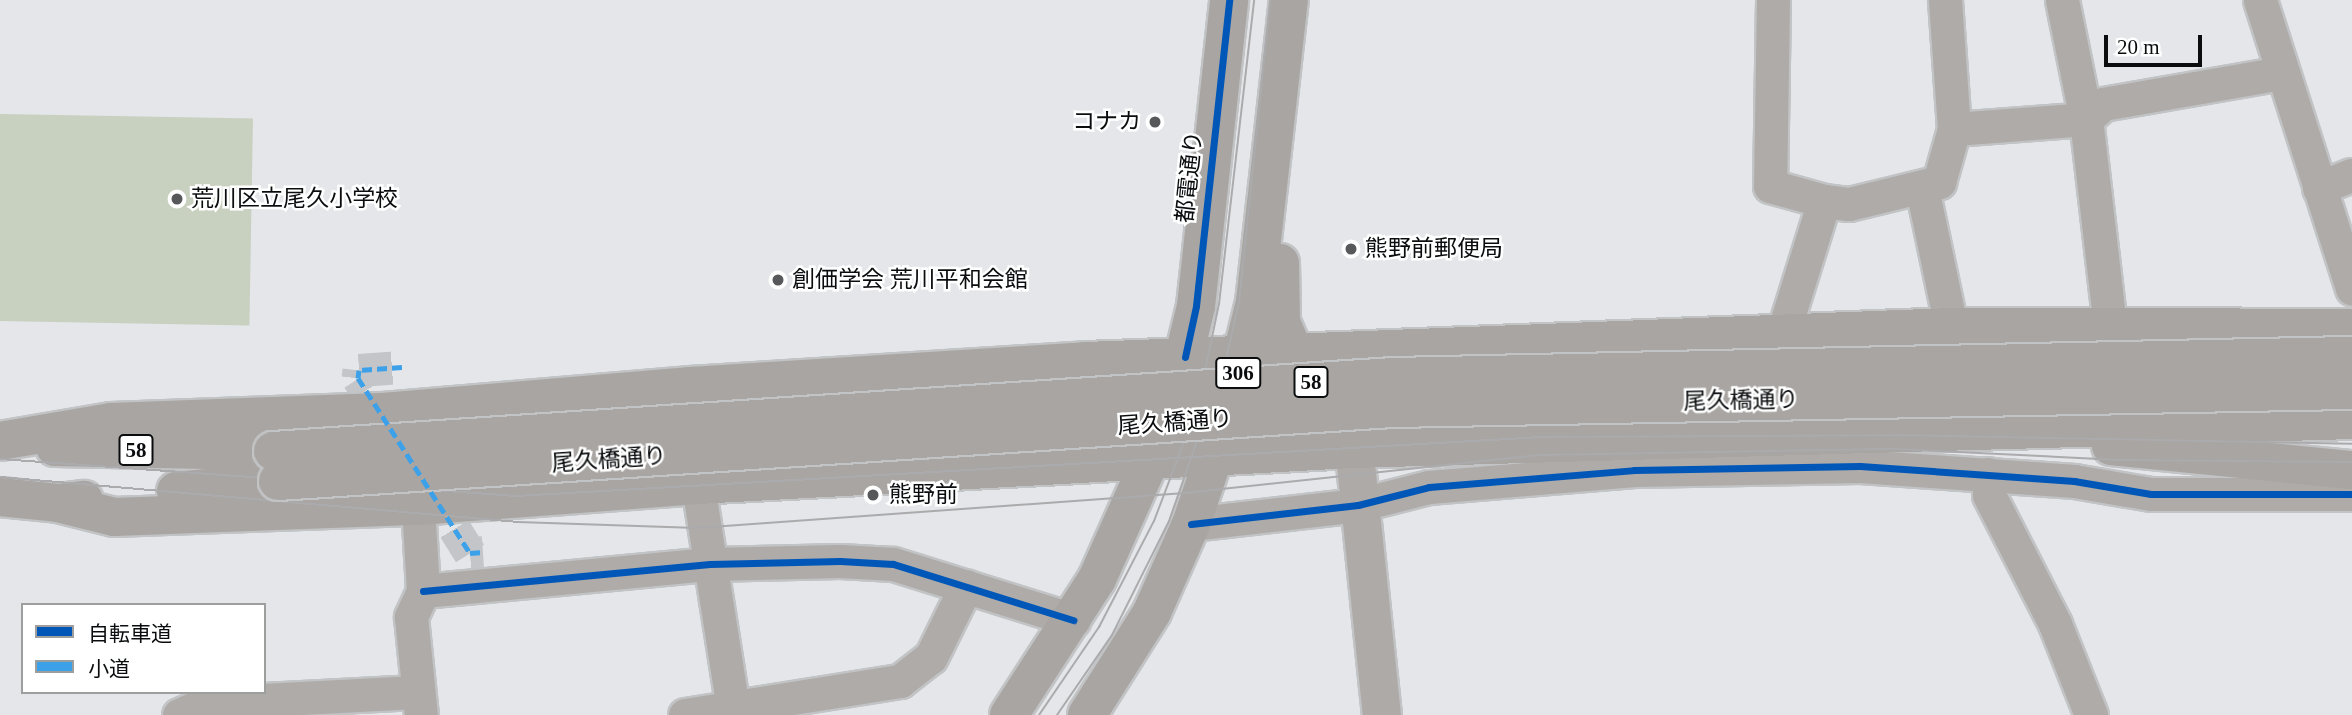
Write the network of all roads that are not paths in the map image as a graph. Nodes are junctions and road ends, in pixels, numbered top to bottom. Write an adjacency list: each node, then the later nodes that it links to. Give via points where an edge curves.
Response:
1 (1229, 0): 24 (main road, 都電通り / 306, via 1196,306)
2 (1773, 0): 13 (street, via 1770,186)
3 (1945, 0): 9 (street)
4 (2062, 0): 8 (street)
5 (2260, 0): 7 (street)
6 (1288, 7): 21 (main road, via 1279,301 1284,338); 22 (main road, 306, via 1255,302)
7 (2281, 73): 8 (street, via 2104,104); 12 (street)
8 (2086, 119): 9 (street); 16 (street)
9 (1954, 130): 11 (street, via 1939,182)
10 (2352, 175): 12 (street)
11 (1922, 188): 13 (street, via 1849,204); 17 (street)
12 (2319, 188): 14 (street)
13 (1824, 201): 19 (street)
14 (2352, 289)
15 (2352, 305): 16 (main road, via 2221,308)
16 (2110, 326): 17 (main road); 18 (main road)
17 (1951, 327): 19 (main road)
18 (2352, 328)
19 (1783, 333): 20 (main road)
20 (1383, 349): 21 (main road); 29 (street, via 1369,355 1352,378)
21 (1294, 352): 22 (main road); 29 (street)
22 (1243, 354): 24 (main road); 30 (main road, 306)
23 (2352, 356): 32 (main road, 尾久橋通り / 58, bridge, via 1394,377)
24 (1185, 357): 28 (main road, via 690,386 381,412 111,422); 31 (main road, 都電通り / 306)
25 (2352, 390): 32 (main road, 尾久橋通り / 58, bridge, via 1393,408)
26 (2352, 420): 27 (main road)
27 (1959, 432): 29 (main road); 33 (main road)
28 (0, 443): 32 (main road, 尾久橋通り / 58)
29 (1353, 449): 30 (main road); 39 (street)
30 (1216, 455): 31 (main road); 41 (main road, 306)
31 (1153, 459): 35 (main road); 45 (main road, 都電通り / 306)
32 (275, 466): 38 (main road, 尾久橋通り / 58)
33 (2352, 470)
34 (1987, 474): 36 (street, via 2074,481 2151,494); 39 (street, via 1860,466 1634,470 1429,487); 53 (street, via 1990,495 2051,614)
35 (698, 485): 40 (main road); 42 (street)
36 (2352, 494)
37 (0, 497): 38 (main road, 尾久橋通り / 58)
38 (58, 503): 40 (main road, via 114,517)
39 (1358, 505): 41 (street); 52 (street)
40 (418, 506): 44 (street)
41 (1191, 524): 51 (main road, 306, via 1152,612)
42 (710, 564): 43 (street, via 893,564); 44 (street); 47 (street)
43 (966, 586): 45 (street); 47 (street, via 932,657 900,681)
44 (423, 591): 46 (street, via 411,617)
45 (1073, 620): 50 (main road, 都電通り / 306)
46 (418, 704): 48 (street, via 206,703)
47 (733, 708): 49 (street)
48 (186, 713)
49 (685, 715)
50 (1009, 715)
51 (1087, 715)
52 (1382, 715)
53 (2091, 715)

